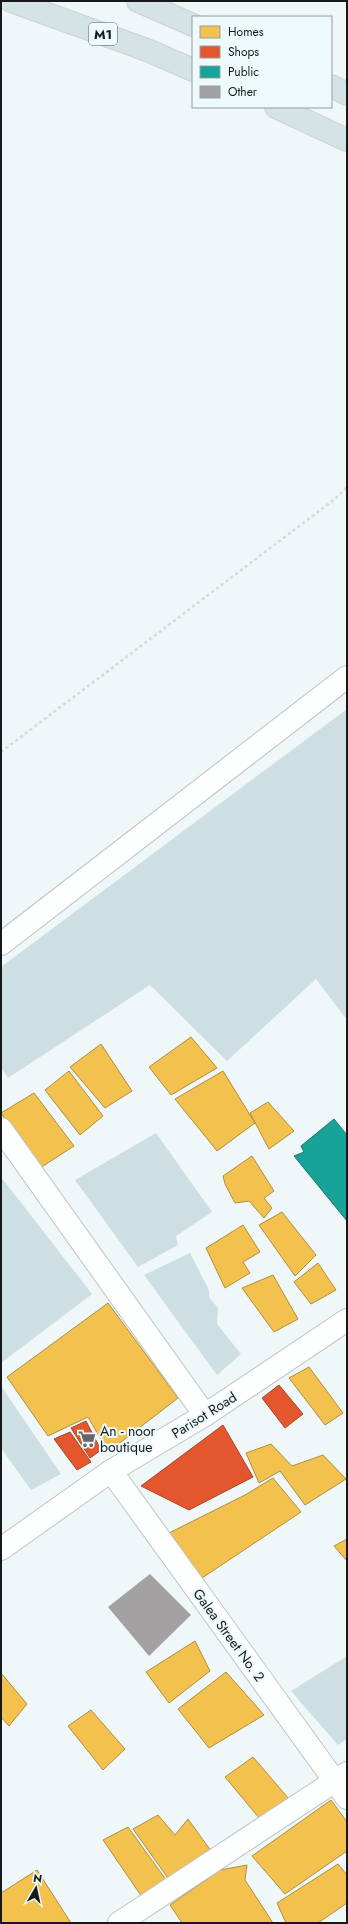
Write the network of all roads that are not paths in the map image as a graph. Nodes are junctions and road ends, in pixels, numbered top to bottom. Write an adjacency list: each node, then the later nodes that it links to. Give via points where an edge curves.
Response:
1 (11, 1): 4 (highway, M1, via 147,50)
2 (138, 1): 3 (highway)
3 (192, 25)
4 (192, 70)
5 (332, 86): 6 (highway)
6 (347, 94)
7 (278, 108): 8 (highway)
8 (347, 140)
9 (347, 677): 10 (street)
10 (1, 944)
11 (1, 1129): 13 (street)
12 (347, 1320): 13 (street, Parisot Road)
13 (205, 1416): 14 (street, Parisot Road)
14 (111, 1471): 15 (street, Parisot Road); 16 (street, Galea Street No. 2)
15 (1, 1549)
16 (341, 1777): 17 (street, Galea Street No. 2); 18 (street)
17 (347, 1798)
18 (119, 1923)

